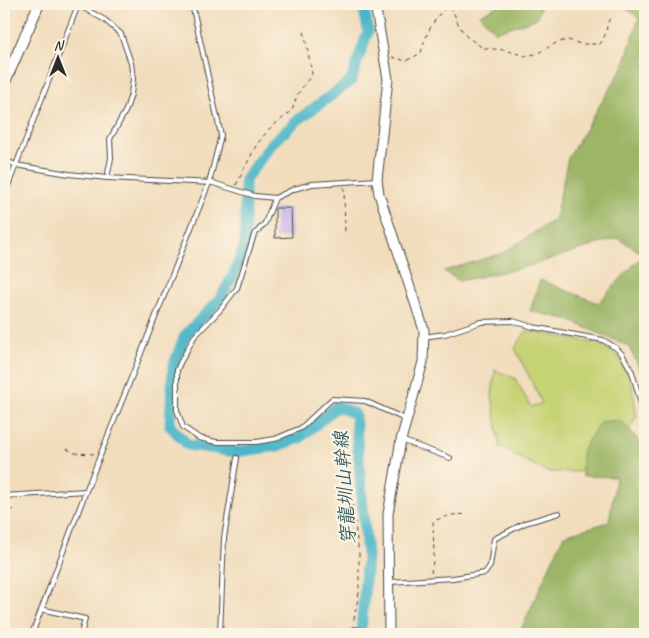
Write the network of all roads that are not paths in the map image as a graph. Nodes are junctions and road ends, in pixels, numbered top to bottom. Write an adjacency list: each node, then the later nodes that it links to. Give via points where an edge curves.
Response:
1 (39, 4): 5 (main road)
2 (78, 4): 7 (lane); 8 (lane, via 121,34 131,63 131,94 110,139)
3 (192, 4): 10 (lane, via 221,134)
4 (375, 4): 9 (street, via 388,79)
5 (4, 84)
6 (4, 160): 7 (lane)
7 (16, 165): 8 (lane); 11 (lane)
8 (107, 178): 10 (lane)
9 (378, 180): 12 (lane, via 312,184 294,188); 13 (street, via 379,194 424,330)
10 (209, 183): 12 (lane); 19 (lane)
11 (4, 196)
12 (275, 198): 15 (lane, via 265,223 254,235 237,288 194,337 177,370 177,410 183,427 200,438 216,442 275,439 301,428 332,399 365,401)
13 (423, 337): 14 (lane, via 446,334 481,322 513,321 603,340 622,354 632,372); 15 (street, via 423,362)
14 (645, 417)
15 (407, 420): 16 (street)
16 (401, 440): 18 (lane); 22 (street, via 388,514)
17 (237, 458): 26 (lane, via 224,538)
18 (450, 458)
19 (86, 491): 20 (lane); 23 (lane)
20 (4, 496)
21 (559, 513): 22 (lane, via 494,539 490,566 485,573)
22 (388, 582): 29 (street)
23 (41, 609): 24 (lane); 25 (lane, via 85,619)
24 (32, 634)
25 (81, 634)
26 (220, 634)
27 (343, 634): 28 (lane, via 353,630)
28 (381, 634)
29 (389, 634)

